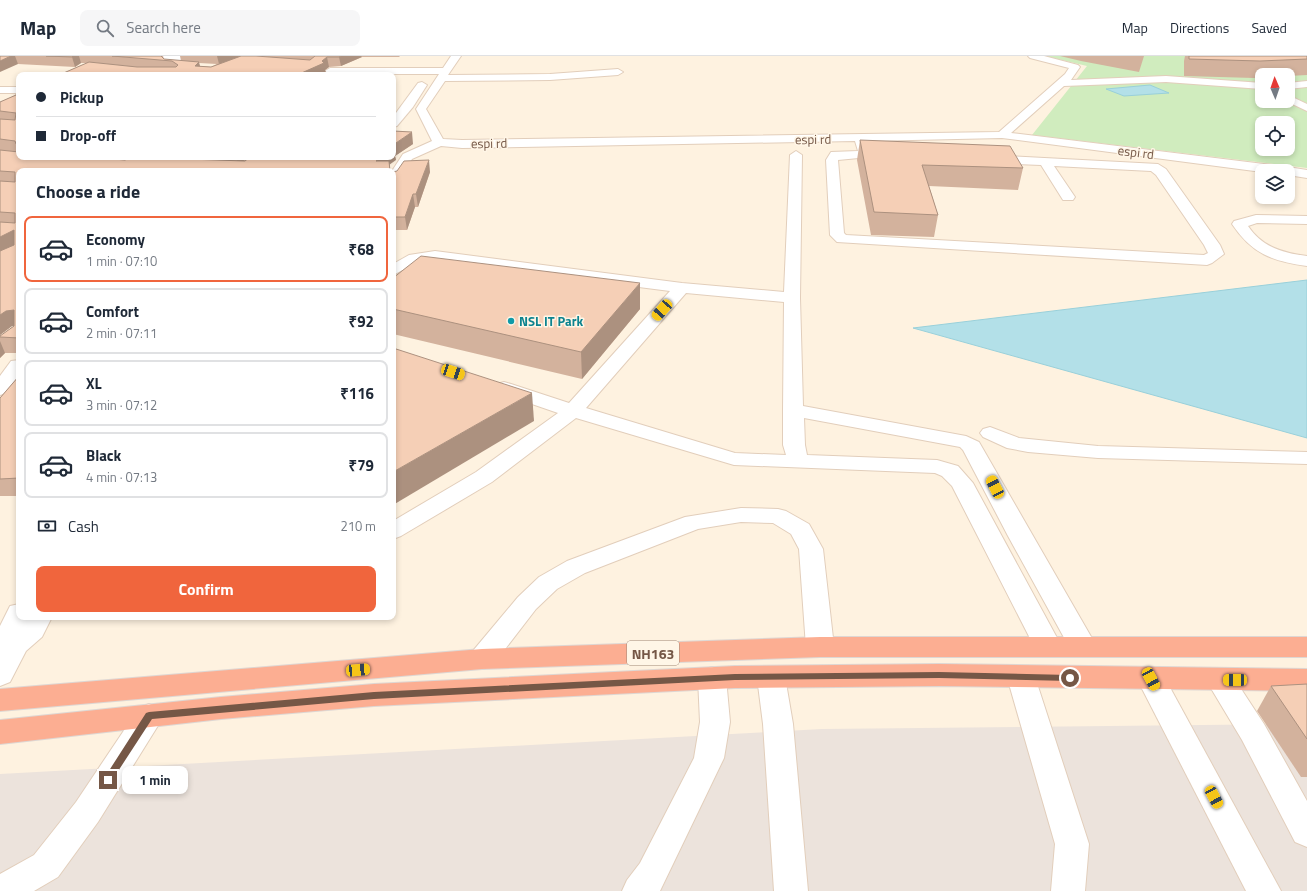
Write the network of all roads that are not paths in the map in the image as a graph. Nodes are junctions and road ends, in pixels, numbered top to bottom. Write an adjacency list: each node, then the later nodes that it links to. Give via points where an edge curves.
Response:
1 (158, 56): 6 (street, via 179,58 169,64)
2 (444, 56): 10 (street)
3 (456, 56): 10 (street)
4 (1033, 56): 11 (street, via 1075,67)
5 (340, 61): 7 (street)
6 (195, 66)
7 (329, 72)
8 (618, 72): 10 (street, via 550,77)
9 (396, 73): 10 (street)
10 (440, 73): 17 (street); 18 (street)
11 (1060, 83): 13 (street, via 1166,79); 26 (street)
12 (1307, 84): 14 (street)
13 (1255, 85)
14 (1295, 86)
15 (0, 90): 16 (street)
16 (16, 90)
17 (418, 90): 18 (street); 22 (street)
18 (432, 90): 23 (street)
19 (1295, 91): 20 (street)
20 (1307, 97)
21 (1295, 102): 24 (street)
22 (409, 105): 23 (street); 25 (street)
23 (423, 105): 28 (street, via 421,109)
24 (1307, 108)
25 (396, 120)
26 (1002, 135): 27 (street, espi rd); 36 (street, espi rd)
27 (860, 138): 28 (street, espi rd, via 462,144); 29 (street)
28 (439, 142): 33 (street)
29 (864, 154): 31 (street); 35 (street, via 835,155 832,160 837,235 842,239 1207,260 1216,254 1162,172 1154,167)
30 (796, 155): 45 (street)
31 (880, 155)
32 (396, 156): 33 (street)
33 (407, 157): 38 (street)
34 (974, 159): 35 (street)
35 (1045, 162): 40 (street)
36 (1255, 167)
37 (1295, 172): 39 (street, espi rd)
38 (396, 174)
39 (1307, 174)
40 (1068, 197)
41 (1307, 220): 42 (street, via 1256,220 1239,224 1248,239 1268,253)
42 (1307, 261)
43 (396, 268): 44 (street, via 414,258 435,256)
44 (682, 288): 45 (street); 50 (street)
45 (792, 298): 49 (street)
46 (12, 365): 48 (street)
47 (483, 381): 50 (street)
48 (0, 389)
49 (793, 410): 53 (street, via 794,445); 58 (street, via 966,442 972,446)
50 (573, 411): 53 (street, via 734,459); 54 (street, via 484,477)
51 (990, 433): 52 (street, via 1014,444 1098,452)
52 (1307, 458)
53 (798, 461): 57 (street, via 937,467 950,471 962,483)
54 (396, 529)
55 (23, 628): 61 (street)
56 (820, 647): 57 (highway, NH163); 60 (highway, NH163); 60 (street, via 811,548 801,529 778,516 741,516 693,522 576,567 548,583 527,604)
57 (1048, 647): 58 (highway, NH163)
58 (1083, 647): 59 (highway, NH163)
59 (1307, 647)
60 (482, 659): 64 (highway, NH163)
61 (0, 675)
62 (771, 677): 63 (highway, NH163); 65 (highway, NH163); 76 (street, via 778,724)
63 (1021, 677): 66 (highway, NH163); 77 (street, via 1072,844)
64 (264, 678): 69 (highway, NH163); 70 (highway)
65 (712, 678): 70 (highway, NH163, via 374,695); 75 (street, via 715,722 709,758 652,874)
66 (1151, 679): 67 (highway, NH163); 78 (street)
67 (1220, 680): 68 (highway, NH163); 73 (street, via 1253,732)
68 (1307, 680)
69 (0, 700)
70 (255, 705): 71 (highway, NH163)
71 (149, 716): 72 (highway, NH163); 74 (street, via 87,812 46,866)
72 (0, 732)
73 (1307, 832)
74 (2, 891)
75 (639, 891)
76 (792, 891)
77 (1068, 891)
78 (1264, 891)

